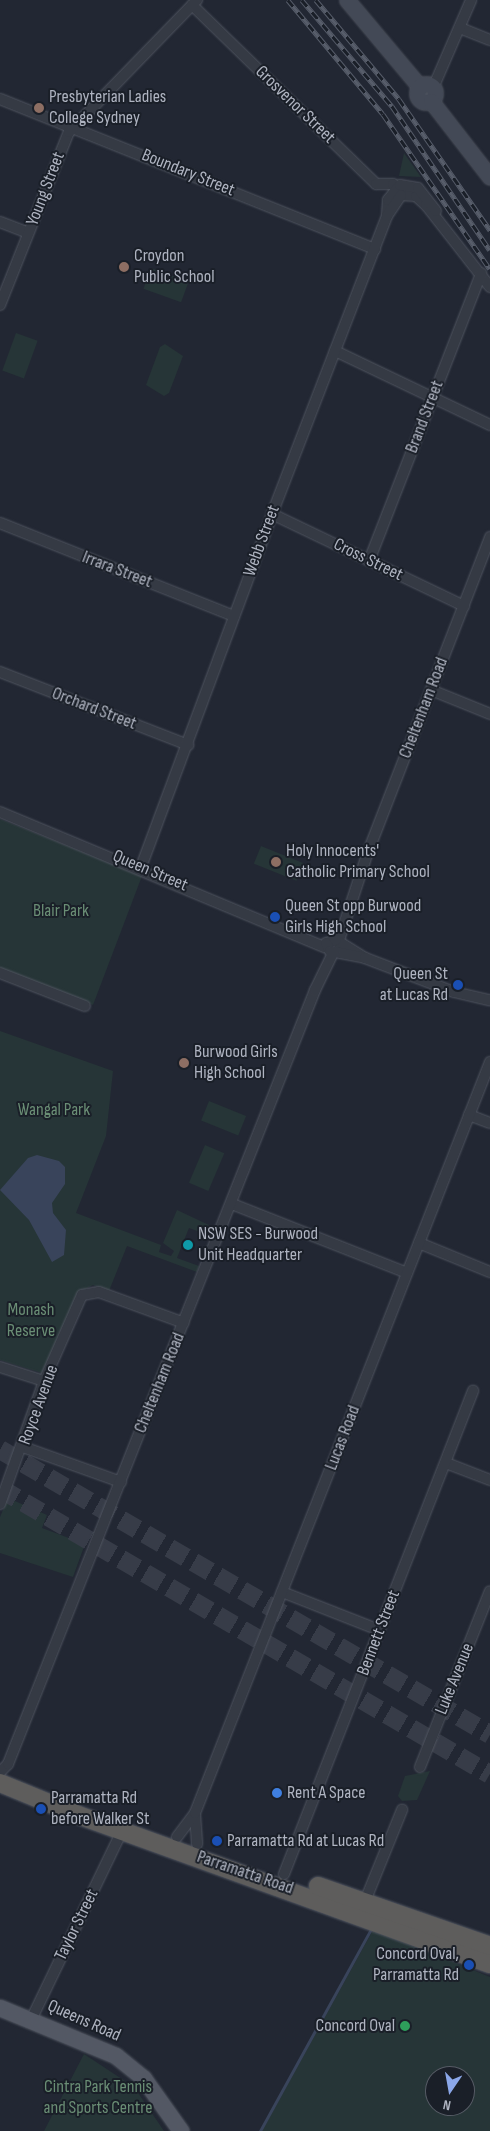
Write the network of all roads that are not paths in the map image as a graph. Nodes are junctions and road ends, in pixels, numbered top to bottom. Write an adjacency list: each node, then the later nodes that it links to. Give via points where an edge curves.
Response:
1 (347, 0): 6 (main road)
2 (471, 0): 4 (street)
3 (195, 3): 8 (street, Young Street); 10 (street, Grosvenor Street, via 376,184)
4 (460, 28): 5 (street); 6 (street)
5 (490, 40)
6 (428, 92): 9 (main road)
7 (0, 100): 8 (street, Boundary Street)
8 (74, 128): 12 (street, Young Street); 13 (street, Boundary Street)
9 (490, 177)
10 (398, 191): 13 (street, Webb Street); 14 (street, via 412,186)
11 (0, 222): 12 (street)
12 (28, 233): 16 (street, Young Street)
13 (374, 249): 17 (street, Webb Street)
14 (480, 273): 15 (street); 18 (street, Brand Street)
15 (490, 287)
16 (0, 305)
17 (335, 351): 18 (street); 20 (street, Webb Street)
18 (432, 398): 19 (street); 23 (street, Brand Street)
19 (490, 426)
20 (272, 514): 23 (street, Cross Street); 25 (street, Webb Street)
21 (0, 522): 25 (street, Irrara Street)
22 (490, 537): 24 (street, Cheltenham Road)
23 (369, 561): 24 (street, Cross Street)
24 (464, 606): 27 (street, Cheltenham Road)
25 (234, 616): 29 (street, Webb Street)
26 (0, 672): 29 (street, Orchard Street)
27 (431, 690): 28 (street); 32 (street, Cheltenham Road)
28 (490, 714)
29 (188, 745): 31 (street, Webb Street)
30 (0, 812): 31 (street, Queen Street)
31 (141, 867): 32 (street, Queen Street)
32 (332, 945): 34 (street, Queen Street); 41 (street, Cheltenham Road)
33 (0, 973): 36 (street)
34 (454, 992): 35 (street); 37 (street)
35 (490, 1000)
36 (85, 1006)
37 (490, 1007)
38 (490, 1062): 39 (street, Lucas Road)
39 (469, 1115): 40 (street); 42 (street, Lucas Road)
40 (490, 1123)
41 (232, 1204): 44 (street); 45 (street, Cheltenham Road)
42 (419, 1243): 43 (street); 44 (street, Lucas Road)
43 (490, 1272)
44 (407, 1273): 55 (street, Lucas Road)
45 (184, 1323): 47 (street, Royce Avenue, via 89,1291 80,1299); 52 (street, Cheltenham Road)
46 (0, 1367): 47 (street)
47 (44, 1381): 49 (street, Royce Avenue)
48 (473, 1391): 50 (street, Bennett Street)
49 (24, 1447): 52 (street); 53 (street, Royce Avenue)
50 (446, 1463): 51 (street); 56 (street, Bennett Street)
51 (490, 1480)
52 (121, 1482): 58 (street, Cheltenham Road, via 8,1764)
53 (0, 1504)
54 (490, 1591): 57 (street, Luke Avenue)
55 (282, 1592): 56 (street); 60 (street, Lucas Road)
56 (379, 1630): 64 (street, Bennett Street)
57 (420, 1767)
58 (0, 1774): 61 (highway, Parramatta Road); 62 (highway, Parramatta Road)
59 (402, 1810): 65 (street)
60 (195, 1813): 62 (street, Lucas Road); 63 (street, Lucas Road)
61 (122, 1831): 65 (highway, Parramatta Road); 70 (street, Taylor Street)
62 (177, 1836): 63 (highway, Parramatta Road)
63 (197, 1844): 64 (highway, Parramatta Road)
64 (284, 1874): 65 (highway, Parramatta Road)
65 (362, 1908): 66 (highway, Parramatta Road)
66 (436, 1935): 67 (highway, Parramatta Road); 68 (highway, Parramatta Road)
67 (490, 1946)
68 (490, 1964)
69 (0, 2008): 70 (main road, Queens Road)
70 (31, 2020): 71 (main road, Queens Road, via 102,2048 130,2066 157,2094)
71 (181, 2131)

